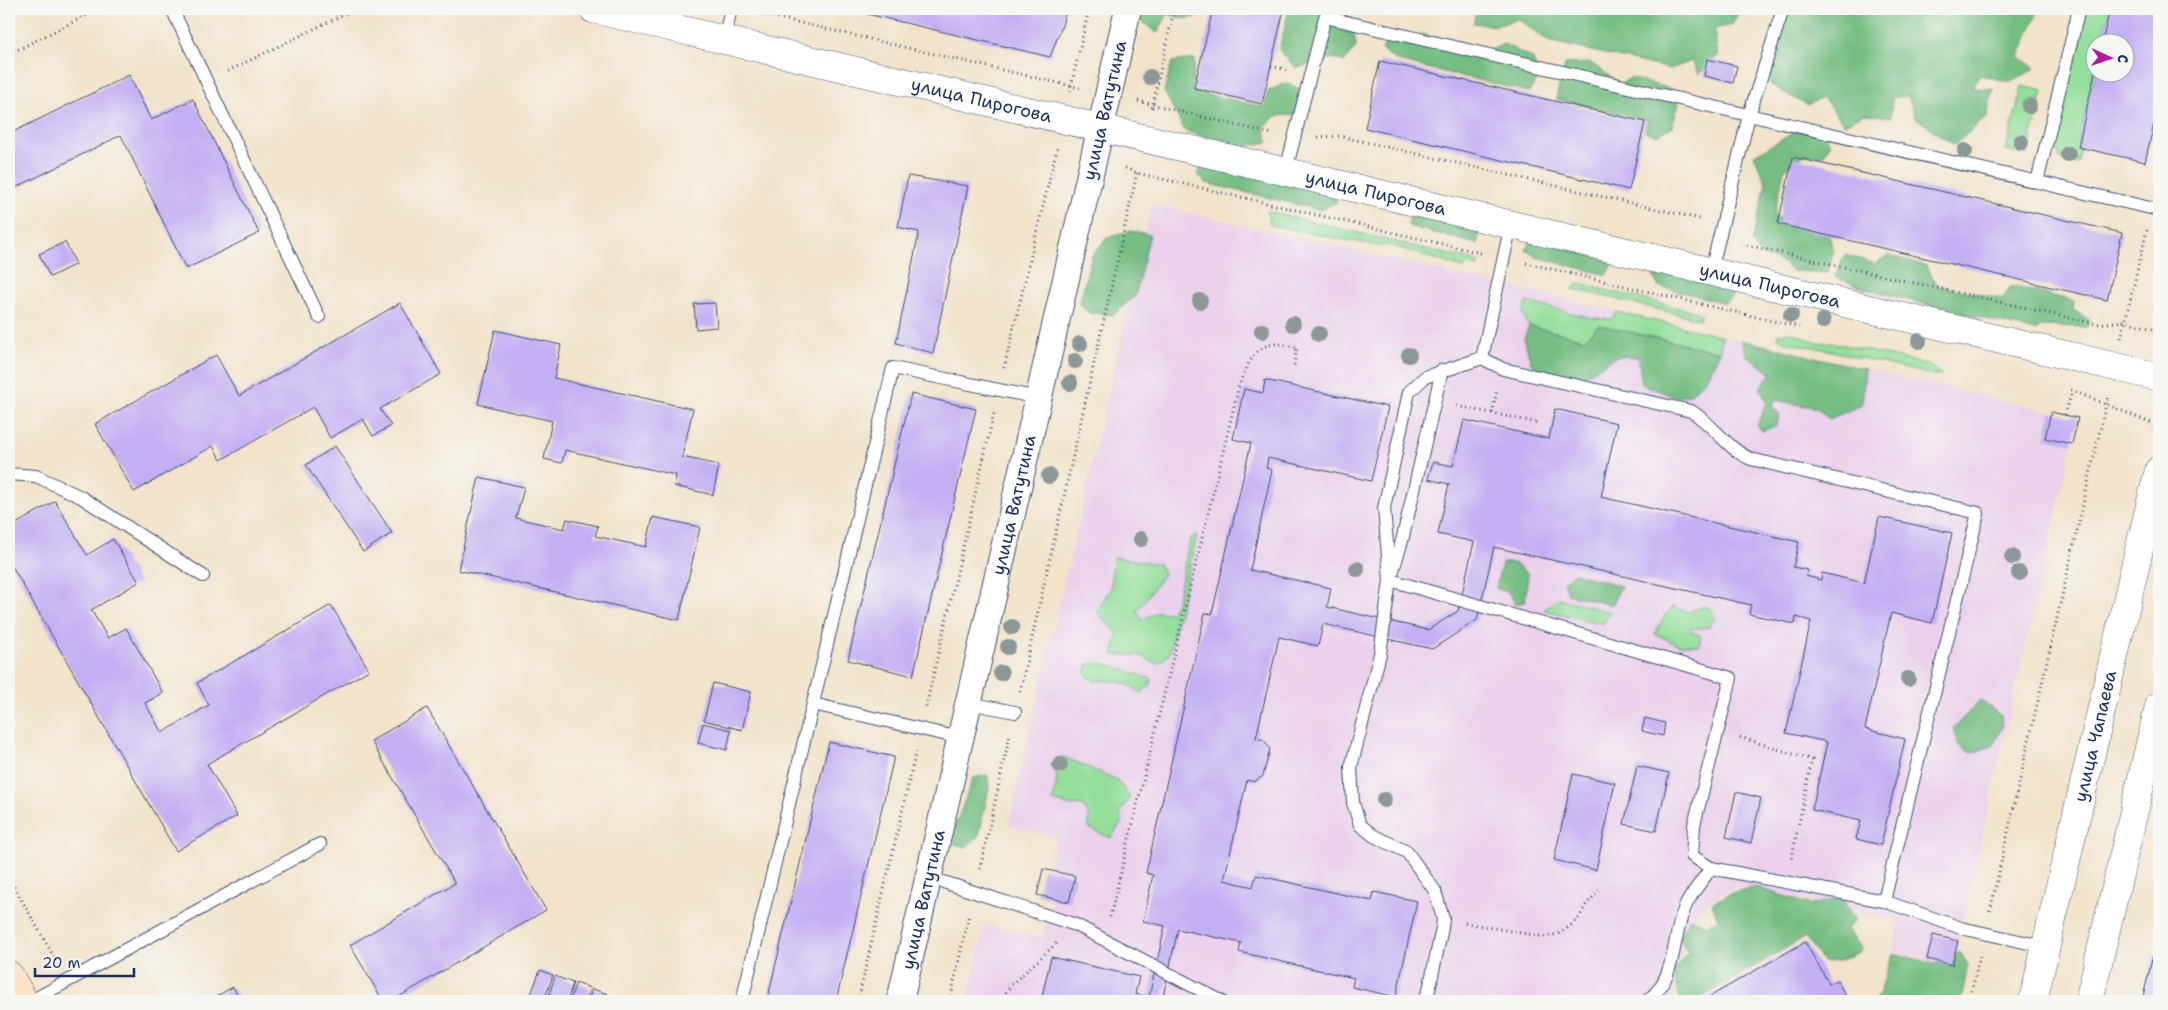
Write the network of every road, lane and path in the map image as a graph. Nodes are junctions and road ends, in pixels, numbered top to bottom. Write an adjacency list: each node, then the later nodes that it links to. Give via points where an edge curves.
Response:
1 (99, 9): 14 (path)
2 (172, 9): 15 (lane)
3 (355, 9): 15 (path)
4 (593, 9): 13 (street, улица Пирогова)
5 (731, 9): 13 (lane)
6 (1089, 9): 16 (path)
7 (1128, 9): 17 (street, улица Ватутина)
8 (1174, 9): 18 (path)
9 (1783, 9): 19 (lane)
10 (2079, 9): 28 (lane)
11 (750, 11): 16 (path)
12 (1326, 13): 19 (lane); 23 (lane)
13 (724, 39): 20 (street, улица Пирогова)
14 (9, 54)
15 (206, 82): 35 (lane)
16 (1071, 85): 17 (path); 20 (path)
17 (1108, 94): 18 (path); 21 (street, улица Ватутина)
18 (1152, 104): 22 (path); 23 (path)
19 (1749, 115): 28 (lane); 31 (lane)
20 (1064, 118): 21 (street, улица Пирогова); 45 (path)
21 (1101, 127): 22 (street, улица Пирогова); 24 (street, улица Ватутина)
22 (1145, 137): 25 (street, улица Пирогова); 26 (path)
23 (1294, 139): 25 (lane); 31 (path, via 1339,136)
24 (1094, 154): 26 (path); 47 (street, улица Ватутина)
25 (1286, 170): 30 (street, улица Пирогова)
26 (1137, 173): 33 (path); 60 (path)
27 (2159, 177): 29 (path)
28 (2037, 182): 29 (lane)
29 (2156, 210): 36 (path)
30 (1511, 224): 33 (lane); 34 (street, улица Пирогова)
31 (1722, 224): 32 (lane)
32 (1719, 238): 34 (lane); 36 (path, via 2097,324)
33 (1504, 258): 37 (path); 39 (lane)
34 (1711, 270): 41 (street, улица Пирогова)
35 (319, 317)
36 (2125, 321): 38 (path); 41 (path)
37 (1802, 328)
38 (2159, 331)
39 (1482, 358): 42 (lane); 71 (lane, via 1503,369 1691,411 1751,459 1978,513)
40 (1294, 366): 75 (path, via 1298,348 1273,344 1260,350 1248,364 1239,386)
41 (2115, 366): 43 (street, улица Пирогова); 48 (path)
42 (1442, 370): 56 (lane); 56 (lane, via 1425,377 1409,392 1384,508)
43 (2159, 377)
44 (2062, 388): 46 (path)
45 (999, 390): 47 (lane); 58 (lane, via 893,368); 61 (path)
46 (2072, 390): 48 (path); 50 (path)
47 (1038, 398): 57 (street, улица Ватутина)
48 (2106, 406): 52 (path); 74 (path)
49 (1453, 414): 51 (path, via 1455,405)
50 (2066, 415)
51 (1540, 423)
52 (2159, 426)
53 (2159, 470): 76 (street, улица Чапаева)
54 (9, 474): 55 (lane, via 36,476 81,498)
55 (203, 576)
56 (1390, 580): 62 (lane, via 1731,678); 72 (lane, via 1380,654 1351,767 1353,803 1360,826 1407,852 1435,890)
57 (969, 703): 60 (lane); 63 (street, улица Ватутина)
58 (813, 704): 61 (lane); 81 (lane)
59 (2159, 706): 91 (street)
60 (1015, 712): 70 (path)
61 (921, 729): 63 (lane); 82 (path)
62 (1718, 730): 65 (lane, via 1694,825 1692,856); 68 (path, via 1812,760)
63 (960, 738): 67 (street, улица Ватутина)
64 (320, 844): 78 (lane)
65 (1711, 868): 68 (lane); 88 (lane, via 1685,907 1666,981)
66 (9, 878): 78 (path)
67 (928, 878): 70 (lane); 83 (street, улица Ватутина)
68 (1787, 883): 71 (lane)
69 (1600, 889): 72 (path, via 1569,927 1544,937)
70 (974, 892): 73 (lane); 84 (path)
71 (1884, 902): 74 (lane)
72 (1443, 919): 87 (lane)
73 (1076, 925): 75 (lane); 85 (path, via 1011,985)
74 (1985, 934): 76 (lane); 89 (path)
75 (1104, 940): 86 (lane)
76 (2046, 947): 90 (street, улица Чапаева)
77 (9, 975): 79 (main road)
78 (68, 981): 80 (lane)
79 (24, 1001)
80 (31, 1001)
81 (742, 1001)
82 (858, 1001)
83 (900, 1001)
84 (950, 1001)
85 (1000, 1001)
86 (1221, 1001)
87 (1424, 1001)
88 (1647, 1001)
89 (1969, 1001)
90 (2033, 1001)
91 (2089, 1001)

